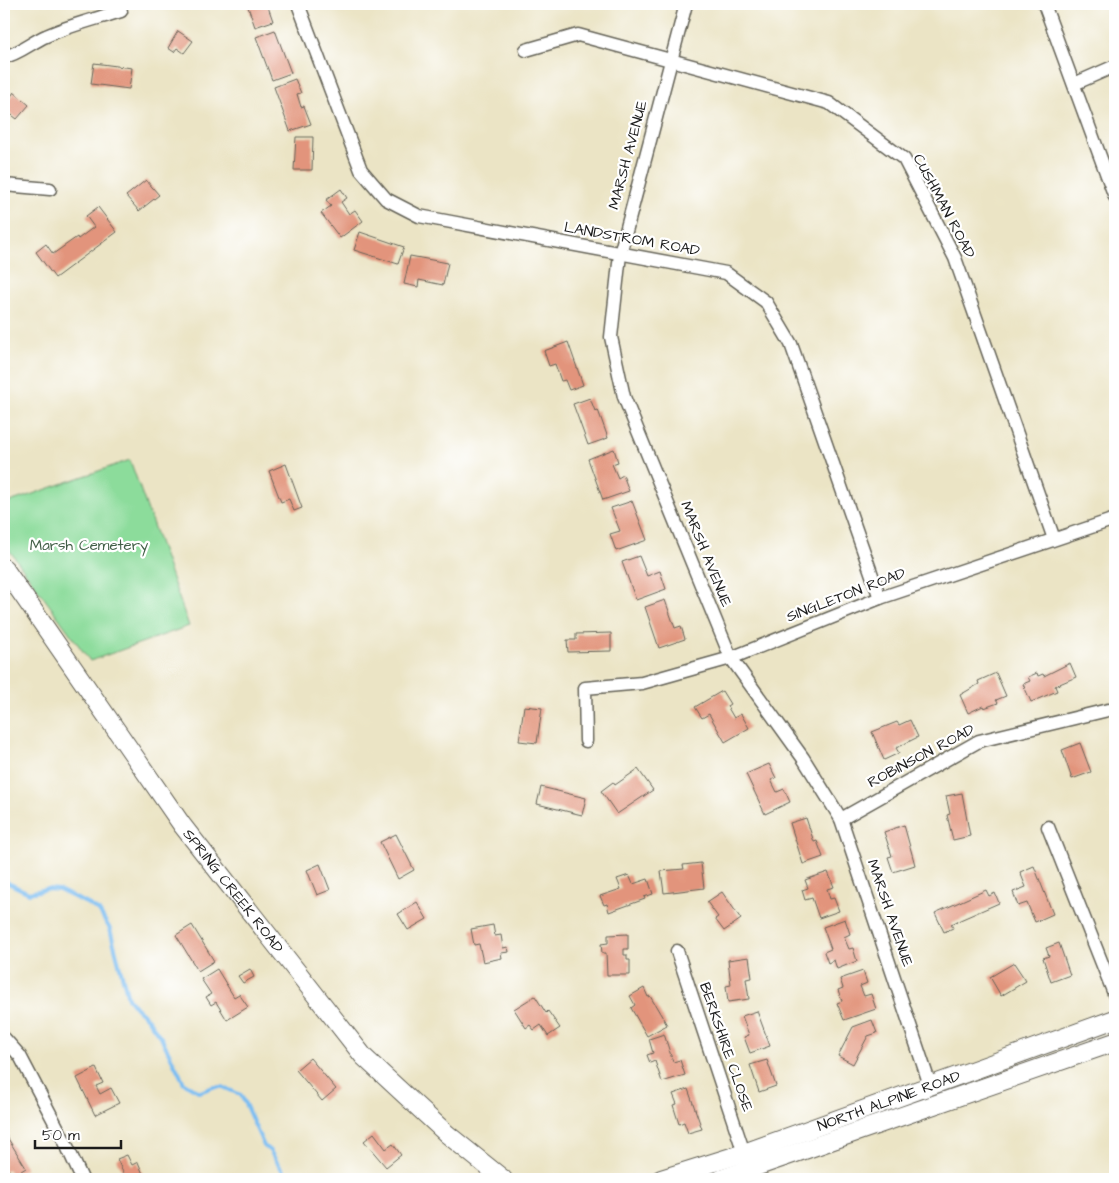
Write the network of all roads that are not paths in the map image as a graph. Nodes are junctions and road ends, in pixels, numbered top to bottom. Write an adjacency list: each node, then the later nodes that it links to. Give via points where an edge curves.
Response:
1 (298, 4): 13 (street, LANDSTROM ROAD, via 361,170 386,199 419,216)
2 (686, 4): 7 (street, MARSH AVENUE)
3 (1044, 4): 9 (street)
4 (121, 10): 6 (street, via 44,36)
5 (526, 50): 7 (street, CUSHMAN ROAD, via 578,35)
6 (4, 57)
7 (670, 60): 13 (street, MARSH AVENUE); 15 (street, CUSHMAN ROAD, via 829,103 904,159 956,258)
8 (1115, 66): 9 (street)
9 (1074, 84): 12 (street)
10 (4, 185): 11 (street)
11 (50, 190)
12 (1115, 197)
13 (620, 254): 17 (street, LANDSTROM ROAD, via 726,273 766,302 791,344); 18 (street, MARSH AVENUE, via 611,337 624,397)
14 (1115, 520): 15 (street, SINGLETON ROAD)
15 (1054, 539): 17 (street, SINGLETON ROAD)
16 (4, 568): 31 (main road, SPRING CREEK ROAD, via 182,825 364,1058 447,1134)
17 (880, 598): 18 (street, SINGLETON ROAD)
18 (731, 658): 20 (street, SINGLETON ROAD, via 642,682 586,688); 21 (street, MARSH AVENUE, via 803,758)
19 (1108, 710): 21 (street, ROBINSON ROAD, via 979,741)
20 (586, 741)
21 (841, 819): 28 (street, MARSH AVENUE)
22 (1048, 827): 24 (street)
23 (676, 951): 29 (street, BERKSHIRE CLOSE)
24 (1115, 996)
25 (1115, 1019): 28 (main road, NORTH ALPINE ROAD)
26 (4, 1038): 30 (street, via 20,1056)
27 (1115, 1042): 33 (main road, NORTH ALPINE ROAD)
28 (930, 1085): 29 (main road, NORTH ALPINE ROAD)
29 (744, 1153): 32 (main road, NORTH ALPINE ROAD)
30 (82, 1179)
31 (503, 1179)
32 (661, 1179)
33 (721, 1179)

